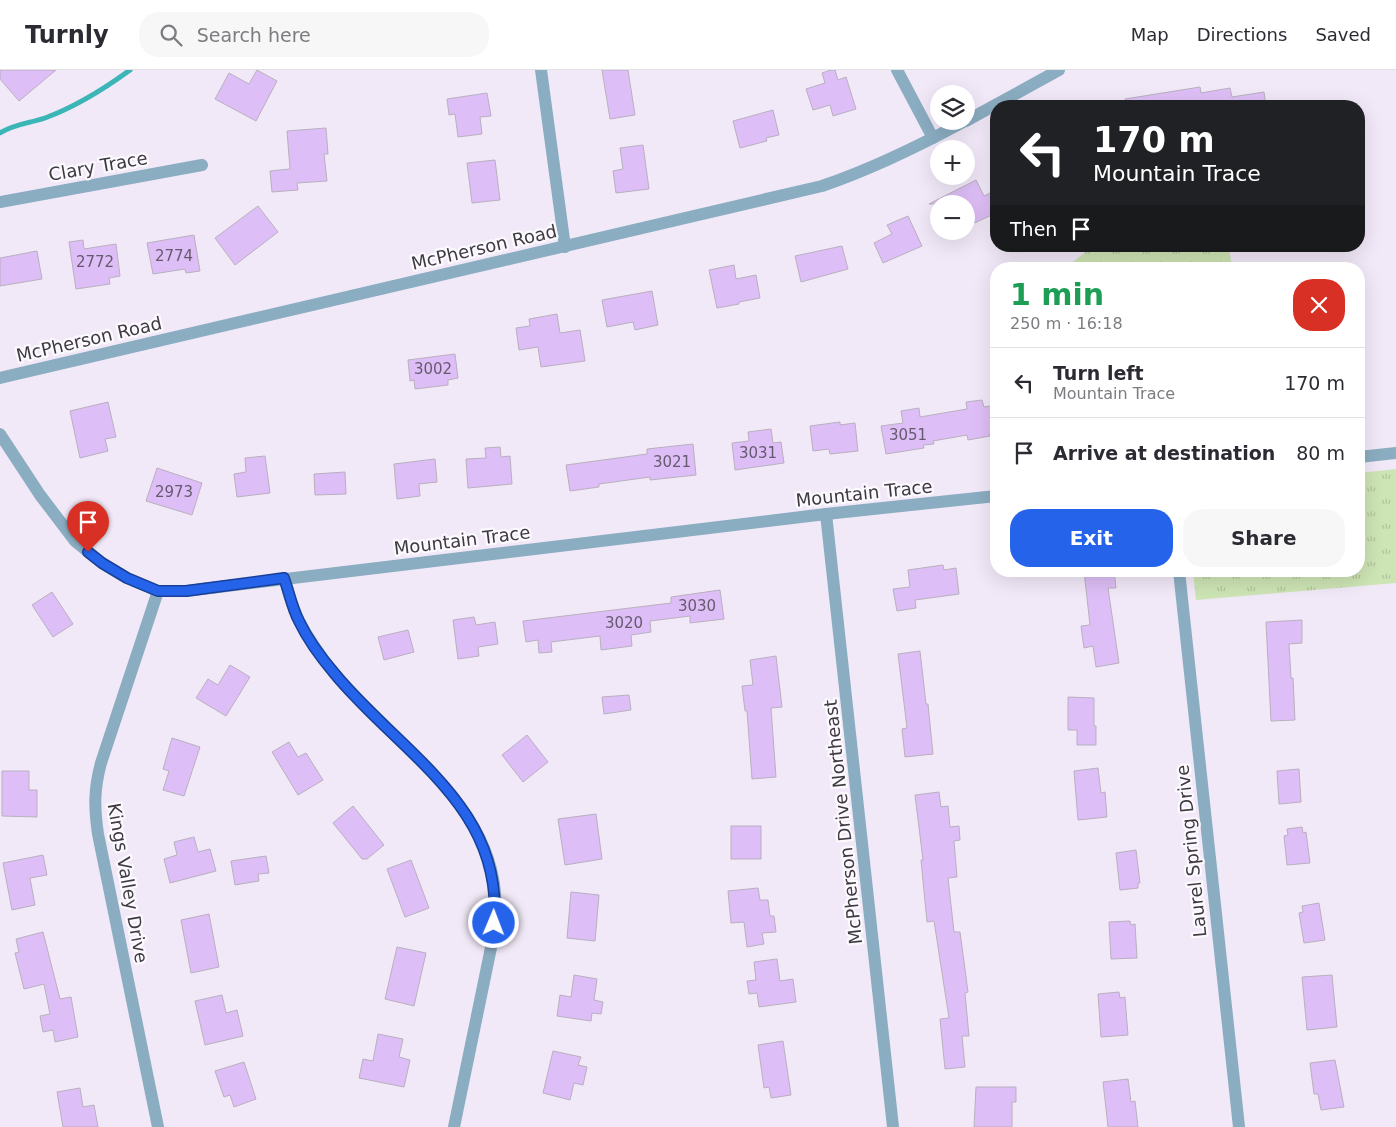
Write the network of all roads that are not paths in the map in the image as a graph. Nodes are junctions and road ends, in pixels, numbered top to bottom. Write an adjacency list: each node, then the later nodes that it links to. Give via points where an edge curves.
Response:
1 (541, 70): 11 (street)
2 (898, 70): 8 (street)
3 (1059, 70): 4 (street, McPherson Road)
4 (1004, 100)
5 (990, 108): 6 (street, McPherson Road)
6 (975, 116)
7 (949, 130): 8 (street, McPherson Road)
8 (933, 138): 11 (street, McPherson Road, via 858,174 822,186)
9 (202, 165): 10 (street, Clary Trace)
10 (0, 202)
11 (565, 247): 12 (street, McPherson Road)
12 (0, 378)
13 (0, 434): 20 (street, Mountain Trace, via 75,542 127,578)
14 (1396, 453): 15 (street)
15 (1365, 456)
16 (990, 497): 17 (street, Mountain Trace)
17 (826, 514): 19 (street, Mountain Trace); 23 (street, McPherson Drive Northeast)
18 (1179, 577): 24 (street, Laurel Spring Drive)
19 (284, 578): 20 (street, Mountain Trace, via 186,591); 22 (street, via 299,622 335,674 454,796 473,823 485,850 493,878 496,908 493,938)
20 (158, 591): 21 (street, Kings Valley Drive, via 101,763 95,785 94,808)
21 (158, 1127)
22 (454, 1127)
23 (893, 1127)
24 (1239, 1127)

